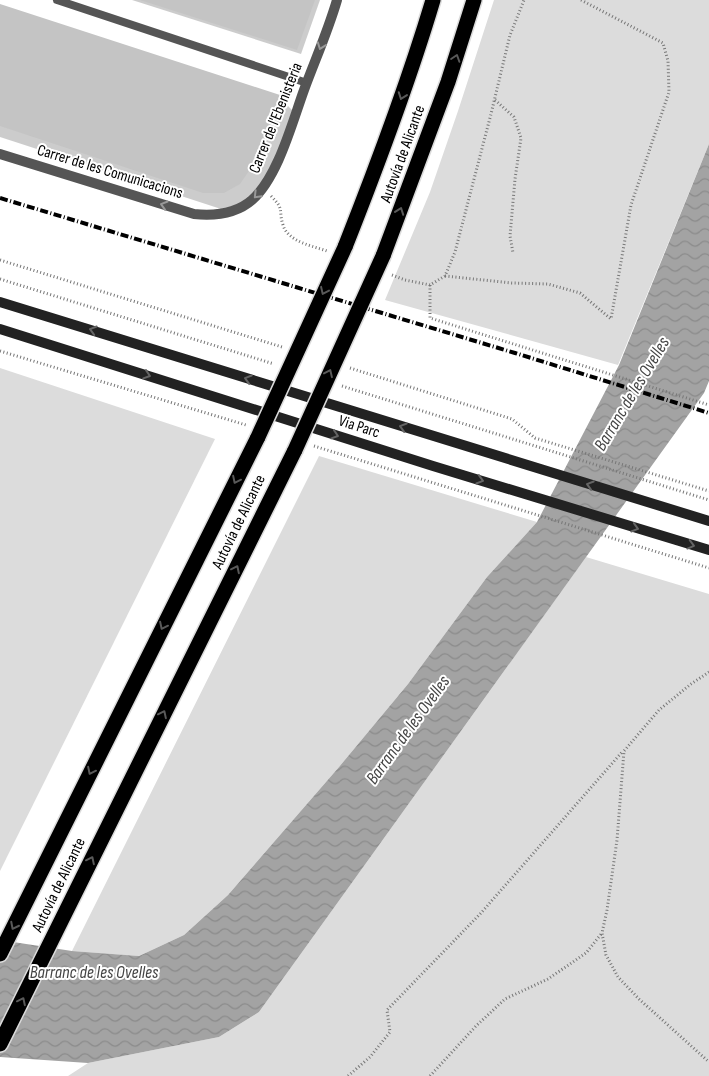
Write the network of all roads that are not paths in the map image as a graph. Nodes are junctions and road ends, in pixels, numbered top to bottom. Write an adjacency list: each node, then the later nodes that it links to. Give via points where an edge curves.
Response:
1 (57, 0): 5 (lane)
2 (337, 0): 5 (street, Carrer de l'Ebenisteria, one-way to 5)
3 (433, 0): 12 (highway, Autovía de Alicante, one-way to 12, bridge, via 378,164 258,437)
4 (474, 0): 13 (highway, Autovía de Alicante, one-way to 4, bridge, via 294,450 383,256 448,82)
5 (307, 83): 7 (street, Carrer de l'Ebenisteria, one-way to 7, via 279,159 263,188 251,201 232,212)
6 (0, 154): 7 (street, Carrer de les Comunicacions, one-way to 6, via 194,214)
7 (211, 216)
8 (0, 302): 10 (main road, Via Parc, one-way to 8)
9 (0, 329): 11 (main road, Via Parc, one-way to 11)
10 (709, 521)
11 (709, 550)
12 (0, 954)
13 (0, 1044)

